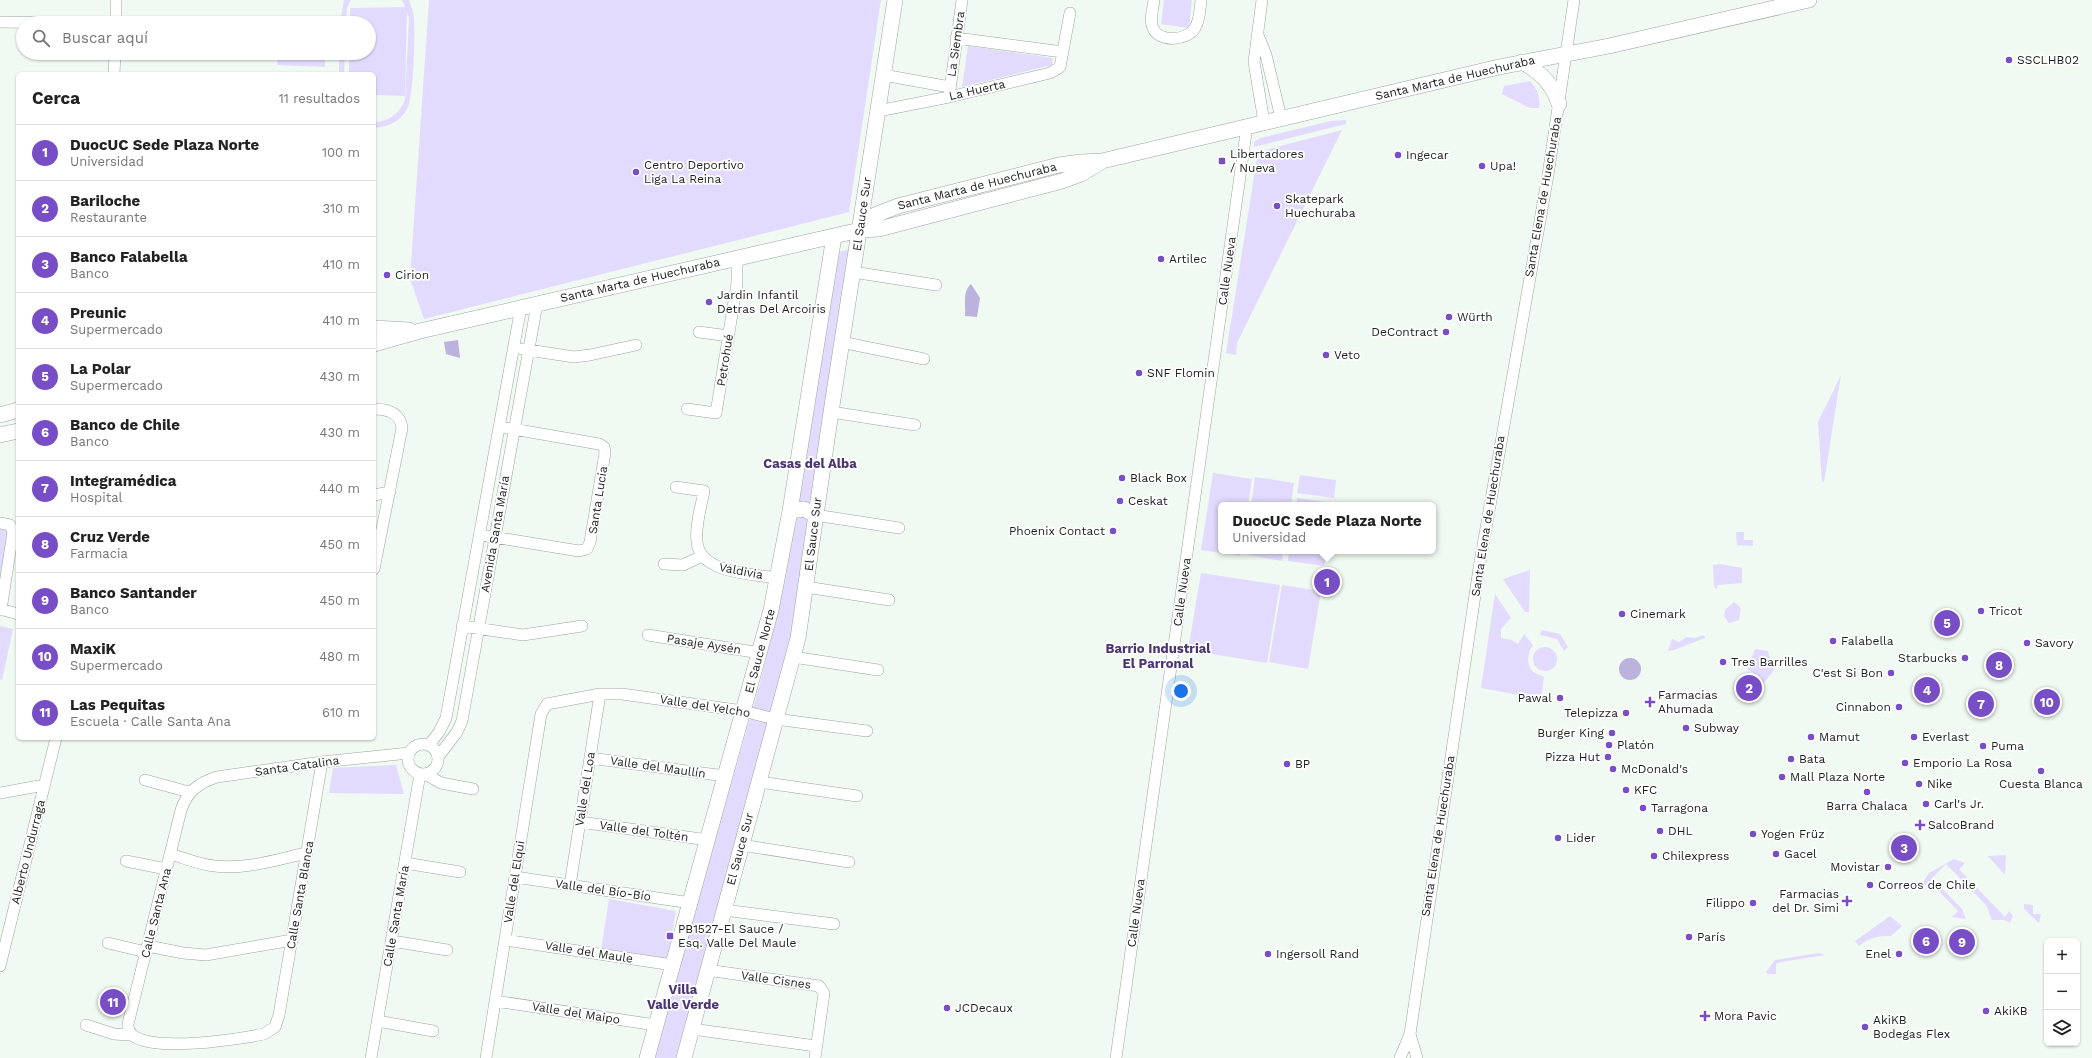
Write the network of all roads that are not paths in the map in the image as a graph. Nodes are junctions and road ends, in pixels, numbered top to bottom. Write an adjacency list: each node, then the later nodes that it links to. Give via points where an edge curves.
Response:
1 (116, 0): 10 (street)
2 (895, 0): 20 (street, El Sauce Sur)
3 (962, 0): 14 (street, La Siembra)
4 (1154, 0): 5 (street, via 1151,20 1153,29 1160,36 1170,38 1193,31 1197,24)
5 (1201, 0)
6 (1262, 0): 13 (street)
7 (1574, 0): 16 (street, Santa Elena de Huechuraba)
8 (1809, 0): 16 (street, Santa Marta de Huechuraba)
9 (1070, 13): 15 (street, La Huerta)
10 (116, 16)
11 (0, 22): 12 (street)
12 (16, 22)
13 (1258, 35): 24 (street, via 1266,54); 25 (street, via 1254,62)
14 (956, 38): 15 (street); 21 (street, La Siembra)
15 (1063, 52): 21 (street, La Huerta, via 1060,67 1050,74)
16 (1566, 54): 18 (street, Santa Marta de Huechuraba); 22 (street, Santa Elena de Huechuraba)
17 (115, 60): 19 (street)
18 (1522, 62): 22 (street, via 1543,77 1556,94); 24 (street, Santa Marta de Huechuraba)
19 (114, 72)
20 (883, 75): 21 (street, La Siembra); 23 (street, El Sauce Sur)
21 (950, 92): 23 (street, La Huerta)
22 (1559, 104): 129 (street, Santa Elena de Huechuraba, via 1479,568)
23 (878, 111): 27 (street, El Sauce Sur)
24 (1281, 118): 25 (street, Santa Marta de Huechuraba)
25 (1264, 122): 26 (street, Santa Marta de Huechuraba)
26 (1247, 126): 27 (street, Santa Marta de Huechuraba, via 1102,161 1059,165 898,206 875,215); 137 (street, Calle Nueva)
27 (860, 230): 28 (street, Santa Marta de Huechuraba); 30 (street, El Sauce Sur)
28 (834, 236): 29 (street, Santa Marta de Huechuraba); 57 (street, El Sauce Norte)
29 (737, 258): 32 (street, Santa Marta de Huechuraba); 37 (street, Petrohué, via 738,283)
30 (853, 272): 31 (street); 38 (street, El Sauce Sur)
31 (936, 285)
32 (537, 304): 33 (street, Santa Marta de Huechuraba); 42 (street, Avenida Santa María)
33 (521, 308): 35 (street, Santa Marta de Huechuraba); 41 (street, Avenida Santa María)
34 (376, 328): 35 (street, Santa Marta de Huechuraba)
35 (420, 331): 39 (street, Santa Marta de Huechuraba)
36 (699, 332): 37 (street)
37 (729, 336): 45 (street, Petrohué, via 716,413)
38 (841, 342): 43 (street); 47 (street, El Sauce Sur)
39 (376, 343)
40 (636, 345): 42 (street, via 578,357)
41 (513, 347): 42 (street); 50 (street, Avenida Santa María)
42 (528, 350): 51 (street, Avenida Santa María)
43 (924, 360)
44 (376, 409): 55 (street, via 396,414 402,423)
45 (687, 409)
46 (16, 411): 48 (street)
47 (831, 412): 49 (street); 58 (street, El Sauce Sur)
48 (0, 415)
49 (915, 425)
50 (499, 427): 51 (street, Santa Lucía); 62 (street, Avenida Santa María)
51 (513, 429): 63 (street, Avenida Santa María); 63 (street, Santa Lucía, via 604,447 590,542 587,549 579,551)
52 (16, 431): 53 (street)
53 (0, 435)
54 (676, 487): 64 (street, via 704,491 696,541)
55 (390, 492): 56 (street); 65 (street)
56 (376, 495)
57 (790, 511): 58 (street, via 804,509); 67 (street, El Sauce Norte)
58 (815, 515): 61 (street); 68 (street, El Sauce Sur)
59 (0, 523): 60 (street)
60 (15, 524): 70 (street)
61 (899, 528)
62 (479, 535): 63 (street, Santa Lucía); 72 (street, Avenida Santa María)
63 (494, 537): 74 (street, Avenida Santa María)
64 (702, 556): 66 (street, via 683,565); 67 (street, Valdivia, via 720,568)
65 (376, 559)
66 (664, 564)
67 (778, 578): 76 (street, El Sauce Norte)
68 (806, 587): 69 (street); 77 (street, El Sauce Sur)
69 (888, 600)
70 (1, 609): 71 (street)
71 (16, 613)
72 (462, 626): 74 (street); 85 (street, Avenida Santa María, via 446,718)
73 (582, 626): 74 (street, via 523,635)
74 (478, 629): 87 (street, Avenida Santa María, via 462,721 458,732)
75 (648, 635): 76 (street, Pasaje Aysén)
76 (760, 653): 81 (street, El Sauce Norte)
77 (793, 658): 78 (street); 82 (street, El Sauce Sur)
78 (878, 670)
79 (600, 694): 80 (street, Valle del Yelcho, via 553,702); 81 (street, Valle del Yelcho, via 622,694); 88 (street, Valle del Loa)
80 (545, 706): 109 (street, Valle del Elqui, via 541,714)
81 (744, 711): 82 (street, Valle del Yelcho); 91 (street, El Sauce Norte)
82 (775, 719): 83 (street, Valle del Yelcho); 93 (street, El Sauce Sur)
83 (867, 730)
84 (55, 740): 94 (street, Alberto Undurraga)
85 (429, 745): 86 (street, via 416,745); 87 (street)
86 (408, 753): 89 (street, Santa Catalina); 90 (street, via 408,764 415,772)
87 (438, 756): 90 (street, Avenida Santa María, via 433,770)
88 (590, 758): 91 (street, Valle del Maullín); 99 (street, Valle del Loa)
89 (322, 762): 96 (street, Santa Catalina, via 217,777 202,783); 102 (street, Calle Santa Blanca)
90 (423, 774): 95 (street, via 441,783); 106 (street, Calle Santa María)
91 (725, 776): 100 (street, El Sauce Norte)
92 (145, 780): 96 (street)
93 (759, 782): 98 (street); 101 (street, El Sauce Sur)
94 (44, 784): 97 (street); 121 (street, Alberto Undurraga)
95 (473, 789)
96 (190, 792): 103 (street, Calle Santa Ana, via 181,810)
97 (0, 793)
98 (857, 796)
99 (580, 822): 100 (street, Valle del Toltén); 110 (street, Valle del Loa)
100 (708, 840): 111 (street, El Sauce Norte)
101 (741, 844): 105 (street); 112 (street, El Sauce Sur)
102 (307, 853): 103 (street, via 248,865 223,867); 114 (street, Calle Santa Blanca)
103 (170, 854): 107 (street, Calle Santa Ana)
104 (126, 861): 107 (street)
105 (849, 862)
106 (405, 863): 108 (street); 116 (street, Calle Santa María)
107 (166, 868): 118 (street, Calle Santa Ana)
108 (460, 872)
109 (515, 877): 110 (street, Valle del Bío-Bío); 115 (street, Valle del Elqui)
110 (570, 885): 111 (street, Valle del Bío-Bío)
111 (690, 903): 120 (street, El Sauce Norte)
112 (724, 910): 113 (street); 122 (street, El Sauce Sur)
113 (834, 924)
114 (292, 940): 118 (street, via 206,955); 130 (street, Calle Santa Blanca, via 279,1015 275,1027 264,1034 177,1050 142,1046 136,1044)
115 (505, 940): 120 (street, Valle del Maule); 123 (street, Valle del Elqui)
116 (392, 941): 119 (street); 124 (street, Calle Santa María)
117 (108, 943): 118 (street)
118 (147, 949): 130 (street, Calle Santa Ana, via 128,1024)
119 (447, 950)
120 (673, 965): 126 (street, El Sauce Norte)
121 (0, 966)
122 (707, 970): 127 (street, El Sauce Sur); 131 (street, Valle Cisnes, via 819,986 824,997)
123 (495, 1001): 126 (street, Valle del Maipo); 133 (street, Valle del Elqui)
124 (378, 1021): 128 (street); 132 (street, Calle Santa María)
125 (86, 1025): 130 (street, via 114,1034)
126 (656, 1026): 134 (street, El Sauce Norte)
127 (692, 1029): 131 (street); 135 (street, El Sauce Sur)
128 (433, 1032)
129 (1410, 1034): 138 (street, Santa Elena de Huechuraba); 139 (street, Santa Elena de Huechuraba)
130 (129, 1035)
131 (816, 1046): 136 (street, Valle Cisnes)
132 (371, 1058)
133 (486, 1058)
134 (647, 1058)
135 (684, 1058)
136 (814, 1058)
137 (1116, 1058)
138 (1400, 1058)
139 (1417, 1058)

